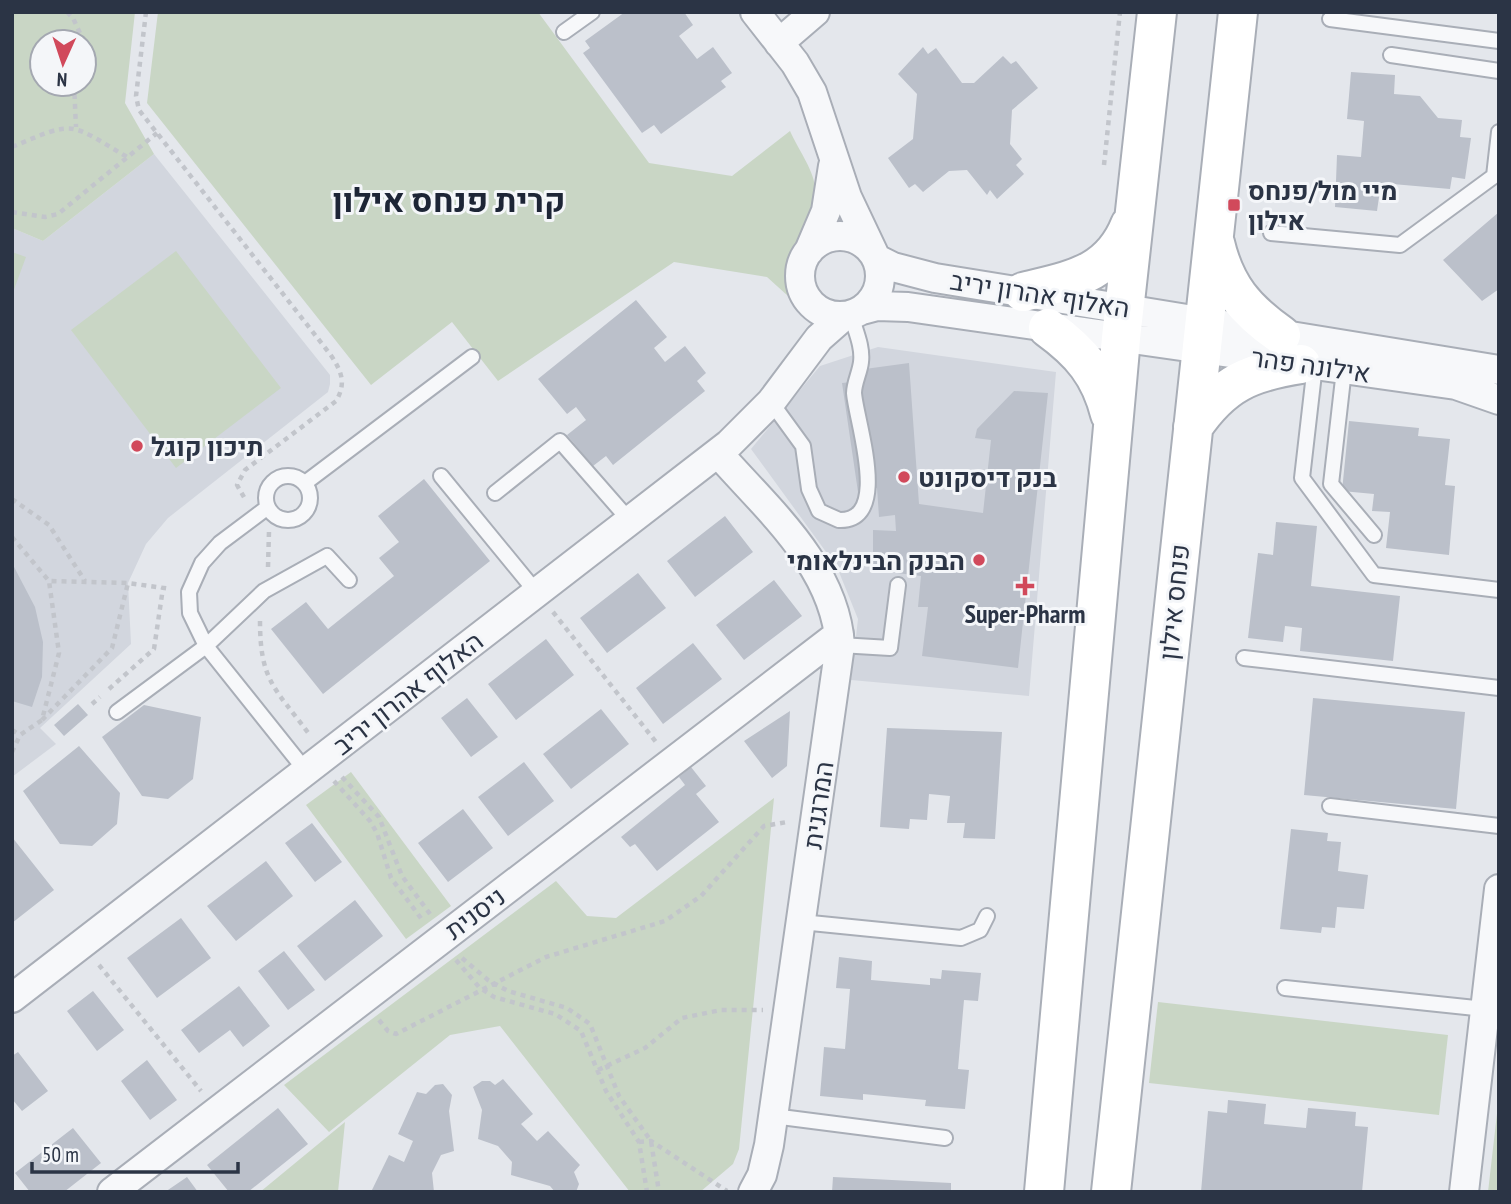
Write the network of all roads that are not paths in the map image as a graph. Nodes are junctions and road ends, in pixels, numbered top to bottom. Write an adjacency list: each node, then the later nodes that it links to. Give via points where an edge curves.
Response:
1 (592, 12): 7 (lane)
2 (755, 12): 9 (street)
3 (815, 12): 9 (street)
4 (1157, 12): 14 (street)
5 (1238, 12): 16 (street, פנחס אילון)
6 (1330, 19): 8 (lane)
7 (564, 32)
8 (1499, 41)
9 (779, 43): 13 (street, via 812,92)
10 (1391, 55): 11 (lane)
11 (1499, 71)
12 (1499, 132): 15 (lane, via 1493,176 1400,245)
13 (832, 153): 17 (street, via 826,211); 18 (street)
14 (1134, 216): 19 (street, via 1114,256 1100,267); 22 (street)
15 (1271, 233)
16 (1214, 235): 24 (street, פנחס אילון); 25 (street, via 1220,264 1239,302)
17 (809, 251): 18 (street, via 824,240 842,236 860,242); 20 (street, via 800,268)
18 (875, 257): 19 (street, האלוף אהרון יריב, via 935,278); 21 (street, via 880,285 875,296)
19 (1023, 292): 22 (street, האלוף אהרון יריב)
20 (803, 293): 21 (street, via 820,311); 29 (street, האלוף אהרון יריב, via 803,336)
21 (852, 314): 23 (street, האלוף אהרון יריב, via 889,305); 29 (street, האלוף אהרון יריב, via 819,338); 31 (lane, via 862,353 854,390 869,487 857,514 839,520 819,511 809,489 803,446)
22 (1122, 323): 23 (street, האלוף אהרון יריב); 24 (street, האלוף אהרון יריב); 32 (street)
23 (1048, 328): 32 (street, via 1078,350 1096,374)
24 (1203, 335): 25 (street, אילונה פהר); 33 (street, פנחס אילון)
25 (1299, 355): 27 (street, אילונה פהר); 28 (street, אילונה פהר); 33 (street, via 1228,386); 43 (lane, via 1302,478 1374,575)
26 (472, 357): 36 (lane)
27 (1344, 370): 30 (street, אילונה פהר, via 1465,387); 40 (lane, via 1331,484)
28 (1499, 370)
29 (790, 374): 31 (street, האלוף אהרון יריב)
30 (1499, 400)
31 (771, 402): 34 (street, האלוף אהרון יריב)
32 (1113, 424): 63 (street)
33 (1193, 427): 64 (street, פנחס אילון)
34 (718, 453): 39 (street, האלוף אהרון יריב); 45 (street, המרגנית, via 817,570 832,601)
35 (441, 476): 44 (lane)
36 (305, 483): 38 (lane, via 290,476 276,480 267,490); 38 (lane, via 310,503 301,517 284,520)
37 (495, 493): 39 (lane, via 560,441)
38 (263, 512): 46 (lane, via 209,553 195,572 189,592 193,624)
39 (629, 521): 44 (street, האלוף אהרון יריב)
40 (1374, 535)
41 (349, 580): 46 (lane, via 327,556 264,591)
42 (898, 585): 45 (lane, via 890,648)
43 (1499, 590)
44 (537, 593): 50 (street, האלוף אהרון יריב)
45 (839, 639): 55 (street, המרגנית); 61 (street, ניסנית)
46 (206, 646): 49 (lane); 50 (lane)
47 (1244, 659): 48 (lane)
48 (1499, 688)
49 (117, 712)
50 (316, 764): 57 (street, האלוף אהרון יריב)
51 (1330, 806): 52 (lane)
52 (1499, 826)
53 (1499, 889): 58 (street)
54 (988, 916): 55 (lane, via 980,930 961,938)
55 (801, 922): 59 (street, המרגנית)
56 (1285, 988): 58 (lane)
57 (12, 998)
58 (1485, 1009): 65 (street)
59 (773, 1116): 60 (lane); 62 (street, המרגנית, via 765,1166)
60 (945, 1138)
61 (112, 1192)
62 (753, 1192)
63 (1045, 1192)
64 (1111, 1192)
65 (1464, 1192)

